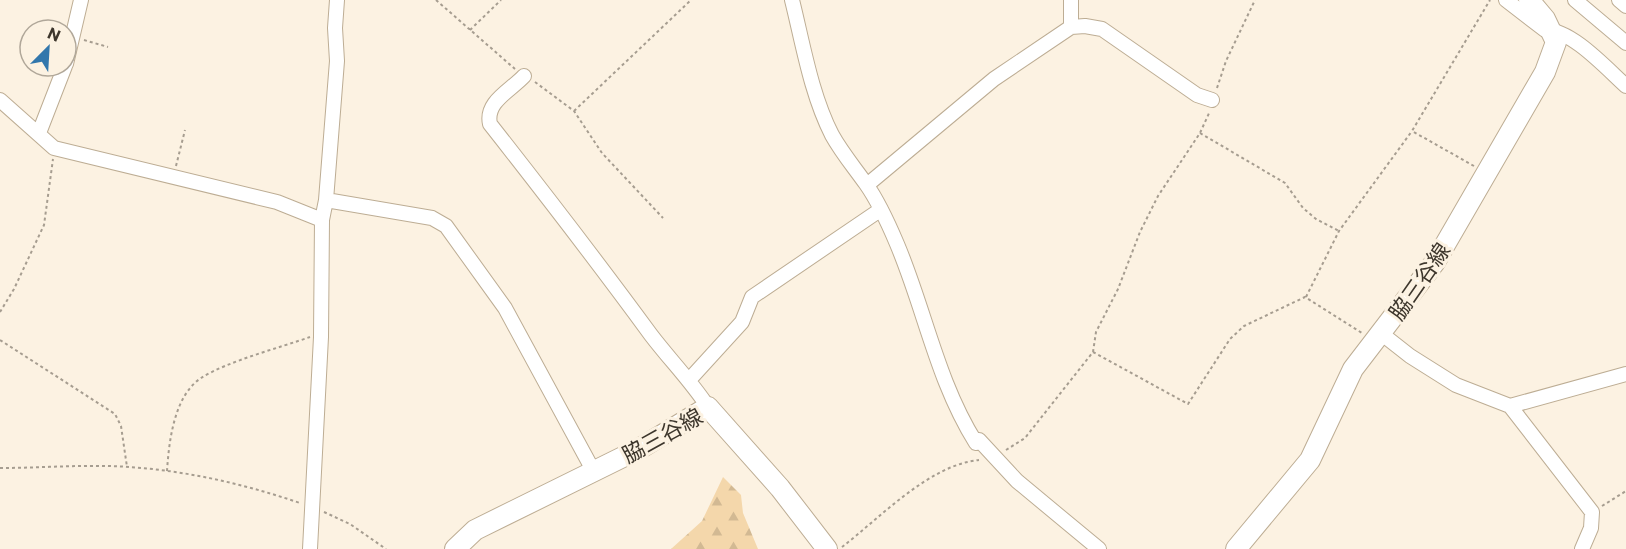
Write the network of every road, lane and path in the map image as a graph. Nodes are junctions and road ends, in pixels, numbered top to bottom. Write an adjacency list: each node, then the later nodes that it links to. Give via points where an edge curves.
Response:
1 (81, 0): 15 (street)
2 (337, 0): 36 (street, via 338,61)
3 (436, 0): 17 (path)
4 (501, 0): 17 (path)
5 (691, 0): 27 (path)
6 (792, 0): 35 (street, via 816,94 831,133)
7 (1071, 0): 16 (street)
8 (1255, 0): 26 (path)
9 (1490, 0): 29 (path)
10 (1506, 0): 18 (street, via 1545,30)
11 (1528, 0): 18 (main road)
12 (1575, 0): 20 (street)
13 (1619, 0): 14 (street)
14 (1626, 6)
15 (77, 18)
16 (1071, 27): 26 (street, via 1102,29 1197,95); 35 (street, via 994,79)
17 (470, 30): 22 (path)
18 (1552, 30): 24 (street, via 1570,38); 33 (main road, 脇三谷線, via 1556,42 1545,72)
19 (78, 39): 21 (path)
20 (1626, 44)
21 (108, 47)
22 (524, 76): 27 (path); 48 (street, via 492,105 487,113 490,124 653,338)
23 (61, 78): 30 (street)
24 (1626, 86)
25 (0, 100): 30 (street)
26 (1212, 100): 31 (path)
27 (574, 111): 38 (path, via 602,153)
28 (185, 130): 34 (path)
29 (1412, 131): 33 (path); 40 (path)
30 (39, 133): 32 (street)
31 (1200, 133): 40 (path, via 1285,183 1303,208); 46 (path, via 1144,223 1096,332)
32 (54, 148): 34 (street); 42 (path, via 44,225)
33 (1487, 173): 44 (main road, 脇三谷線, via 1435,262)
34 (174, 175): 39 (street, via 277,202)
35 (867, 185): 37 (street)
36 (327, 200): 39 (street); 55 (street, via 432,218 446,226 505,308)
37 (880, 210): 48 (street, via 752,297 742,322); 51 (street, via 897,244 938,365 961,419 976,443 978,440)
38 (663, 218)
39 (322, 220): 43 (street)
40 (1339, 231): 41 (path)
41 (1305, 297): 44 (path); 46 (path, via 1244,326 1230,339 1188,404)
42 (0, 312)
43 (321, 333): 54 (path, via 201,378 187,393 178,414 170,438); 57 (street)
44 (1378, 338): 49 (street, via 1456,385); 65 (main road, 脇三谷線, via 1353,369 1310,460)
45 (0, 340): 52 (path, via 115,414 121,426)
46 (1093, 352): 51 (path, via 1025,438)
47 (1626, 374): 49 (street)
48 (690, 379): 50 (street)
49 (1510, 406): 58 (street)
50 (708, 407): 55 (main road, 脇三谷線); 62 (main road, 脇三谷線, via 780,488)
51 (994, 458): 63 (path, via 960,462 935,474); 64 (street)
52 (127, 467): 53 (path); 54 (path)
53 (0, 468)
54 (167, 471): 57 (path, via 249,486)
55 (594, 472): 61 (main road, 脇三谷線, via 475,530)
56 (1626, 491): 58 (path)
57 (313, 507): 59 (street); 60 (path, via 350,524)
58 (1592, 512): 66 (street, via 1591,528)
59 (310, 549)
60 (386, 549)
61 (455, 549)
62 (827, 549)
63 (840, 549)
64 (1099, 549)
65 (1236, 549)
66 (1582, 549)

